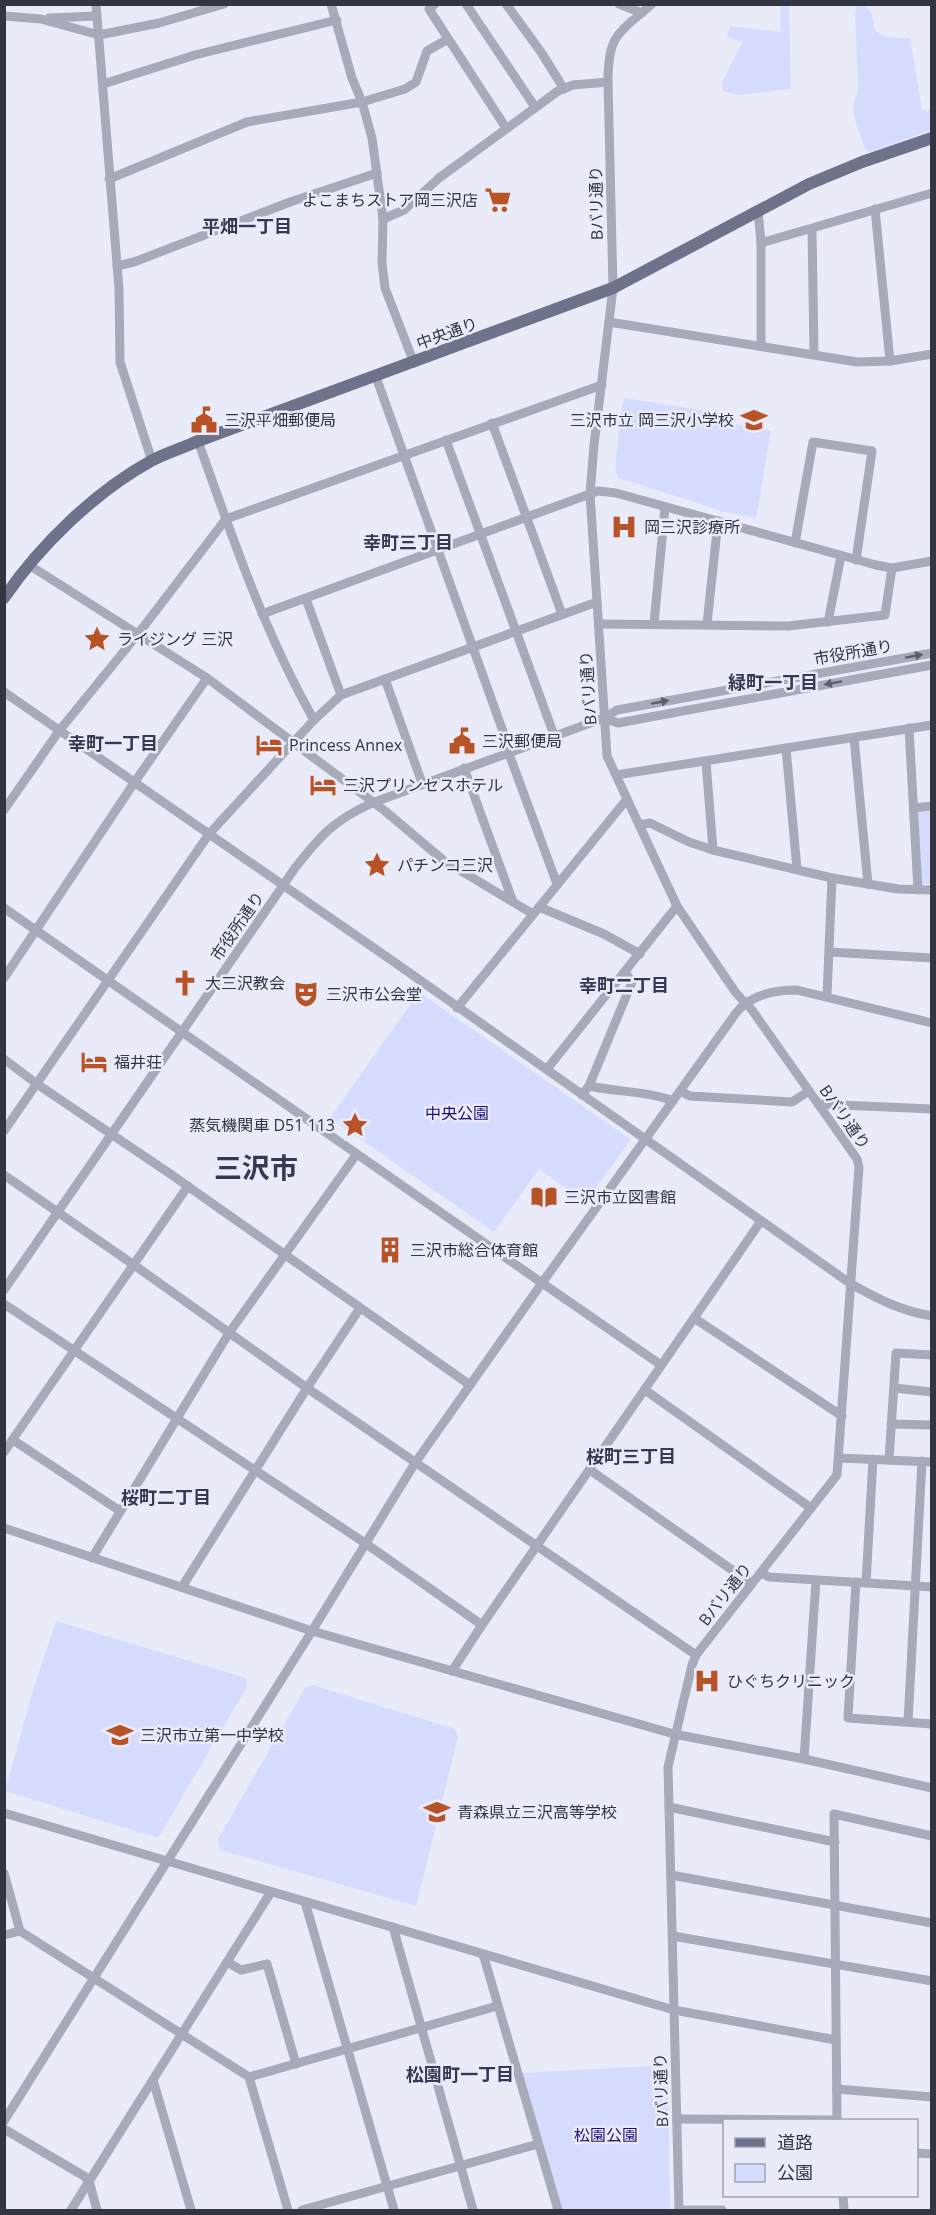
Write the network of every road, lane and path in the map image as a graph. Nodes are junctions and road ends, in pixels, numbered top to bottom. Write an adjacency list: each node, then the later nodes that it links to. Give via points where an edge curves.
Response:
1 (96, 4): 11 (street)
2 (224, 4): 14 (street)
3 (331, 4): 13 (street)
4 (435, 4): 15 (street, via 429,9)
5 (466, 4): 20 (street)
6 (506, 4): 18 (street)
7 (619, 4): 9 (street)
8 (652, 4): 9 (street, Bバリ通り)
9 (642, 13): 16 (street, Bバリ通り, via 616,36 608,57)
10 (4, 16): 12 (street)
11 (97, 16): 12 (street); 14 (street)
12 (41, 19): 14 (street)
13 (337, 20): 17 (street, via 195,55); 19 (street)
14 (99, 35): 17 (street)
15 (448, 39): 19 (street, via 427,51 416,82); 21 (street)
16 (608, 82): 18 (street); 32 (street, Bバリ通り)
17 (103, 84): 24 (street)
18 (564, 89): 20 (street)
19 (362, 102): 23 (street); 24 (street, via 247,122)
20 (535, 107): 21 (street)
21 (506, 128): 28 (street, via 439,178 404,210)
22 (932, 138): 27 (main road, 中央通り, via 851,166)
23 (377, 173): 28 (street); 31 (street)
24 (109, 179): 31 (street)
25 (931, 194): 26 (street)
26 (875, 209): 29 (street); 37 (street)
27 (758, 210): 30 (street); 32 (main road, 中央通り)
28 (383, 219): 38 (street, via 385,288)
29 (812, 229): 30 (street); 35 (street)
30 (761, 243): 34 (street)
31 (117, 266): 45 (street, via 120,362)
32 (613, 288): 33 (street, Bバリ通り); 38 (main road, 中央通り)
33 (609, 322): 34 (street); 40 (street, Bバリ通り)
34 (761, 346): 35 (street)
35 (814, 354): 37 (street, via 857,362)
36 (931, 356): 37 (street)
37 (890, 361)
38 (414, 363): 39 (main road, 中央通り)
39 (376, 377): 43 (main road, 中央通り); 44 (street)
40 (602, 385): 41 (street); 46 (street, Bバリ通り)
41 (492, 423): 42 (street); 48 (street)
42 (446, 440): 44 (street); 51 (street)
43 (198, 441): 45 (main road, 中央通り); 49 (street)
44 (404, 454): 49 (street); 53 (street)
45 (152, 461): 57 (main road, 中央通り, via 99,497)
46 (590, 494): 47 (street, via 616,494); 48 (street); 61 (street, Bバリ通り)
47 (665, 507): 50 (street); 66 (street)
48 (527, 518): 51 (street); 63 (street)
49 (226, 519): 62 (street); 69 (street)
50 (718, 521): 52 (street); 67 (street)
51 (481, 535): 53 (street); 68 (street)
52 (795, 543): 54 (street); 55 (street, via 813,442 872,451)
53 (438, 550): 60 (street); 70 (street)
54 (841, 556): 55 (street); 64 (street)
55 (856, 560): 58 (street)
56 (932, 561): 58 (street)
57 (29, 565): 59 (main road, 中央通り); 69 (street)
58 (892, 568): 64 (street, via 885,615)
59 (4, 598)
60 (306, 599): 62 (street); 76 (street)
61 (597, 602): 63 (street); 65 (street, Bバリ通り)
62 (262, 614): 78 (street)
63 (562, 614): 68 (street)
64 (828, 622): 67 (street, via 788,626)
65 (599, 624): 66 (street); 77 (street, Bバリ通り)
66 (654, 624): 67 (street)
67 (707, 624)
68 (516, 631): 70 (street); 82 (street)
69 (138, 634): 73 (street); 81 (street)
70 (472, 647): 74 (street); 86 (street)
71 (932, 653): 77 (street, 市役所通り, one-way to 71, via 617,710)
72 (932, 665): 77 (street, 市役所通り, one-way to 77, via 618,723)
73 (207, 678): 84 (street); 90 (street)
74 (385, 679): 76 (street); 91 (street)
75 (4, 692): 81 (street)
76 (341, 695): 78 (street)
77 (604, 718): 82 (street, 市役所通り); 89 (street, Bバリ通り, via 607,756)
78 (314, 720): 84 (street)
79 (932, 724): 80 (street)
80 (909, 728): 83 (street); 95 (street)
81 (59, 731): 90 (street); 96 (street)
82 (554, 735): 86 (street, 市役所通り)
83 (854, 738): 85 (street); 103 (street)
84 (293, 742): 93 (street); 98 (street)
85 (786, 748): 87 (street); 100 (street)
86 (509, 751): 88 (street, 市役所通り); 102 (street)
87 (706, 762): 89 (street); 99 (street)
88 (464, 768): 91 (street, 市役所通り); 107 (street)
89 (616, 775): 92 (street, Bバリ通り)
90 (134, 783): 98 (street); 111 (street)
91 (422, 783): 93 (street, 市役所通り)
92 (627, 799): 97 (street, Bバリ通り); 102 (street)
93 (372, 803): 104 (street, 市役所通り, via 330,827); 107 (street, via 443,860)
94 (932, 806): 95 (street)
95 (914, 808): 105 (street)
96 (4, 810)
97 (639, 825): 99 (street, via 650,823); 108 (street, Bバリ通り)
98 (209, 834): 104 (street); 117 (street)
99 (713, 850): 100 (street)
100 (797, 869): 101 (street)
101 (832, 878): 103 (street); 112 (street)
102 (557, 884): 110 (street)
103 (868, 884): 105 (street)
104 (283, 886): 120 (street); 122 (street, 市役所通り)
105 (918, 890): 106 (street)
106 (932, 890)
107 (513, 902): 110 (street)
108 (677, 906): 113 (street); 119 (street, Bバリ通り)
109 (4, 909): 111 (street)
110 (536, 910): 113 (street, via 604,934); 120 (street)
111 (36, 930): 116 (street); 117 (street)
112 (830, 952): 114 (street); 118 (street)
113 (640, 954): 115 (street)
114 (932, 958)
115 (624, 972): 124 (street); 126 (street, via 632,982)
116 (4, 978)
117 (108, 981): 122 (street); 125 (street)
118 (827, 996): 119 (street, via 783,990); 121 (street)
119 (745, 1002): 127 (street); 128 (street, Bバリ通り)
120 (457, 1008): 124 (street)
121 (932, 1023)
122 (182, 1033): 134 (street, 市役所通り); 136 (street)
123 (4, 1059): 125 (street)
124 (547, 1069): 129 (street)
125 (37, 1084): 133 (street); 134 (street)
126 (590, 1086): 129 (street); 130 (street)
127 (680, 1091): 128 (street, via 690,1096 792,1102); 130 (street)
128 (809, 1091): 131 (street, Bバリ通り)
129 (582, 1095): 135 (street)
130 (673, 1101): 135 (street)
131 (818, 1104): 132 (street); 144 (street, Bバリ通り, via 859,1167)
132 (932, 1109)
133 (4, 1131)
134 (111, 1133): 138 (street); 139 (street, 市役所通り)
135 (645, 1140): 140 (street); 143 (street)
136 (356, 1155): 141 (street); 143 (street)
137 (4, 1175): 139 (street)
138 (188, 1186): 141 (street); 142 (street)
139 (57, 1212): 142 (street); 145 (street, 市役所通り)
140 (761, 1221): 144 (street); 149 (street)
141 (284, 1254): 147 (street); 150 (street)
142 (134, 1264): 150 (street); 151 (street)
143 (542, 1283): 153 (street); 154 (street)
144 (851, 1284): 148 (street, via 888,1304); 159 (street, Bバリ通り)
145 (4, 1290)
146 (4, 1304): 151 (street)
147 (360, 1308): 154 (street); 155 (street)
148 (932, 1316)
149 (694, 1318): 153 (street); 159 (street)
150 (229, 1333): 155 (street); 160 (street)
151 (75, 1350): 160 (street); 163 (street)
152 (932, 1355): 156 (street, via 896,1353)
153 (661, 1365): 157 (street)
154 (470, 1385): 169 (street)
155 (307, 1388): 169 (street); 170 (street)
156 (894, 1389): 158 (street); 161 (street)
157 (645, 1390): 171 (street); 172 (street)
158 (932, 1392)
159 (842, 1416): 165 (street, Bバリ通り)
160 (177, 1418): 170 (street); 173 (street)
161 (891, 1424): 162 (street); 167 (street)
162 (932, 1425)
163 (13, 1440): 164 (street); 173 (street)
164 (4, 1452)
165 (839, 1458): 166 (street); 172 (street, Bバリ通り, via 837,1475)
166 (873, 1459): 167 (street); 181 (street)
167 (889, 1460): 168 (street)
168 (927, 1462): 183 (street)
169 (415, 1463): 175 (street); 176 (street)
170 (255, 1470): 175 (street); 184 (street)
171 (590, 1470): 176 (street); 182 (street)
172 (811, 1508): 178 (street, Bバリ通り)
173 (120, 1510): 177 (street)
174 (4, 1528): 177 (street)
175 (365, 1543): 186 (street); 187 (street)
176 (538, 1545): 186 (street); 188 (street)
177 (92, 1558): 184 (street)
178 (761, 1573): 179 (street); 182 (street, Bバリ通り)
179 (816, 1580): 180 (street); 193 (street)
180 (856, 1582): 181 (street); 190 (street, via 848,1718)
181 (866, 1583): 183 (street)
182 (753, 1584): 188 (street, Bバリ通り)
183 (917, 1586): 185 (street); 190 (street)
184 (182, 1587): 187 (street)
185 (932, 1587)
186 (482, 1625): 189 (street)
187 (312, 1631): 189 (street); 199 (street)
188 (696, 1655): 192 (street, Bバリ通り)
189 (452, 1671): 192 (street)
190 (908, 1722): 191 (street)
191 (932, 1724)
192 (674, 1734): 193 (street); 195 (street, Bバリ通り, via 668,1767)
193 (804, 1760): 194 (street)
194 (932, 1788)
195 (669, 1807): 198 (street); 201 (street, Bバリ通り)
196 (4, 1813): 199 (street)
197 (932, 1836): 198 (street, via 834,1814)
198 (835, 1842): 204 (street)
199 (168, 1861): 202 (street); 213 (street)
200 (4, 1873): 207 (street)
201 (671, 1875): 204 (street); 209 (street, Bバリ通り)
202 (272, 1892): 203 (street); 211 (street)
203 (305, 1902): 206 (street); 220 (street)
204 (834, 1905): 205 (street); 212 (street)
205 (932, 1923)
206 (393, 1927): 210 (street); 217 (street)
207 (20, 1931): 208 (street); 213 (street)
208 (4, 1935)
209 (673, 1936): 212 (street); 216 (street, Bバリ通り)
210 (483, 1954): 215 (street); 216 (street)
211 (226, 1962): 218 (street); 221 (street, via 240,1970 267,1964)
212 (835, 1965): 214 (street); 219 (street)
213 (93, 1979): 218 (street); 229 (street)
214 (932, 1982)
215 (496, 2006): 217 (street); 231 (street)
216 (674, 2010): 219 (street); 226 (street, Bバリ通り)
217 (420, 2029): 220 (street); 232 (street)
218 (181, 2035): 222 (street); 223 (street)
219 (836, 2040): 224 (street)
220 (347, 2049): 221 (street); 234 (street)
221 (296, 2064): 222 (street)
222 (249, 2078): 239 (street)
223 (153, 2080): 233 (street); 238 (street)
224 (837, 2089): 225 (street); 228 (street)
225 (932, 2097)
226 (677, 2119): 227 (street); 235 (street, Bバリ通り)
227 (723, 2119)
228 (837, 2119)
229 (4, 2121)
230 (4, 2129): 233 (street)
231 (538, 2144): 232 (street); 243 (street)
232 (460, 2166): 234 (street); 242 (street)
233 (89, 2181): 236 (street); 237 (street)
234 (387, 2187): 240 (street); 241 (street)
235 (679, 2210): 244 (street)
236 (71, 2211)
237 (97, 2211)
238 (191, 2211)
239 (288, 2211)
240 (303, 2211)
241 (394, 2211)
242 (473, 2211)
243 (558, 2211)
244 (722, 2211)

